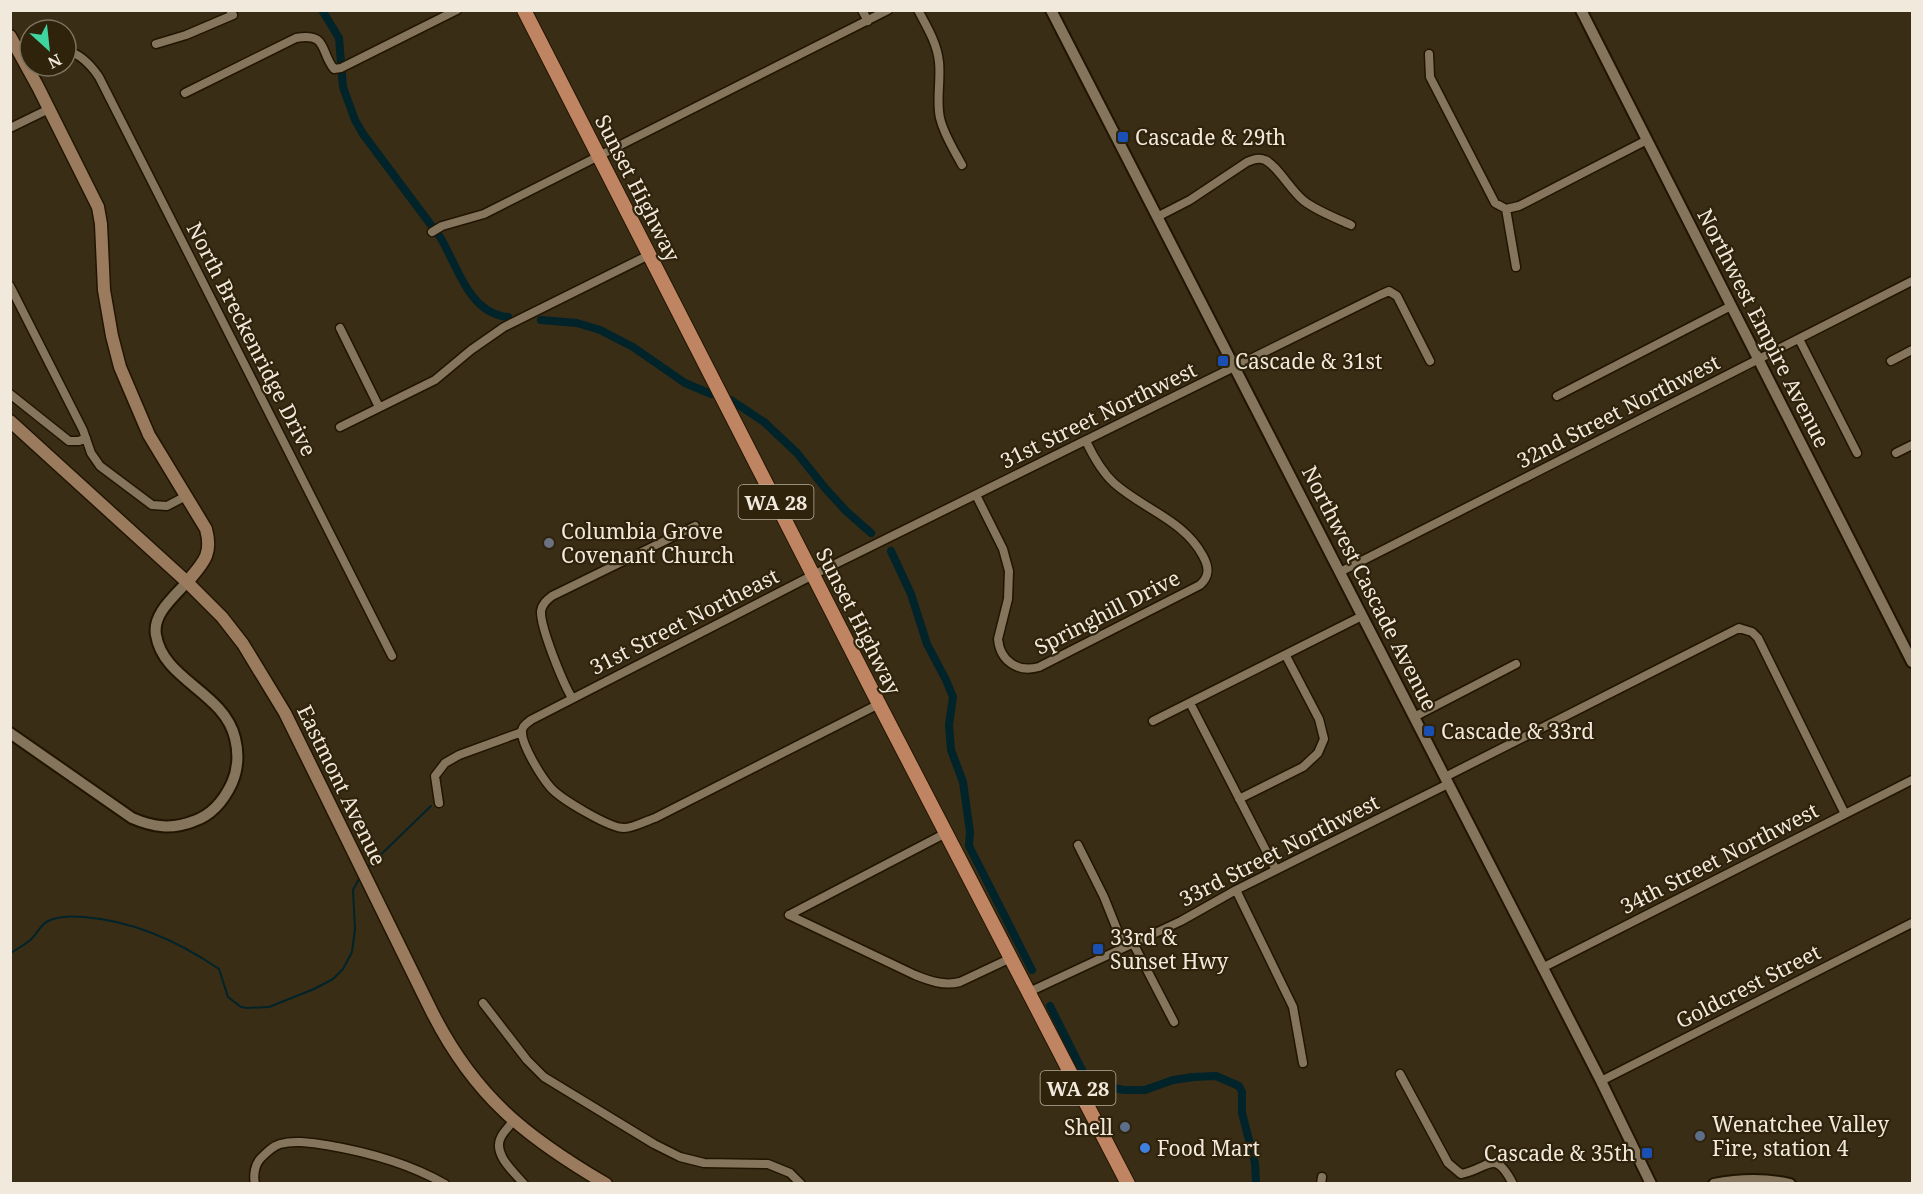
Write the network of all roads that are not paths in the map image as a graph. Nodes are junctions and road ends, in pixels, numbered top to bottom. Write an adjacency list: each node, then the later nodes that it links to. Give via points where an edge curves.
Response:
1 (230, 10): 10 (street, via 233,15)
2 (457, 10): 14 (street, via 341,68 334,69 318,40 308,36 296,38)
3 (524, 10): 18 (highway, Sunset Highway / WA 28)
4 (862, 10): 9 (street)
5 (888, 10): 9 (street)
6 (918, 10): 19 (street, via 938,53 940,119)
7 (1051, 10): 21 (street, Northwest Cascade Avenue)
8 (1581, 10): 17 (street, Northwest Empire Avenue)
9 (868, 21): 18 (street)
10 (156, 44)
11 (1429, 54): 20 (street, via 1430,77 1495,203)
12 (78, 55): 53 (street, North Breckenridge Drive, via 99,77)
13 (36, 78): 15 (main road)
14 (185, 93)
15 (50, 109): 16 (street); 47 (main road, via 100,214 104,290 120,367 148,435)
16 (10, 128)
17 (1647, 140): 20 (street, via 1520,206); 28 (street, Northwest Empire Avenue)
18 (599, 157): 23 (street, via 484,214); 24 (highway, Sunset Highway / WA 28)
19 (962, 165)
20 (1506, 209): 25 (street)
21 (1157, 217): 22 (street, via 1247,162 1262,159 1305,203); 35 (street, Northwest Cascade Avenue)
22 (1351, 225)
23 (432, 232)
24 (649, 255): 38 (street, via 504,327 435,380); 50 (highway, Sunset Highway / WA 28)
25 (1516, 267)
26 (1912, 281): 30 (street, 32nd Street Northwest)
27 (10, 286): 41 (street)
28 (1731, 306): 32 (street, Northwest Empire Avenue); 37 (street)
29 (340, 328): 38 (street)
30 (1799, 339): 32 (street, 32nd Street Northwest); 44 (street)
31 (1912, 350): 34 (street)
32 (1759, 360): 49 (street, 32nd Street Northwest); 55 (street, Northwest Empire Avenue)
33 (1430, 361): 35 (street, 31st Street Northwest, via 1396,296 1389,291)
34 (1891, 361)
35 (1234, 367): 42 (street, 31st Street Northwest); 49 (street, Northwest Cascade Avenue)
36 (10, 394): 41 (street, via 69,441)
37 (1557, 396)
38 (379, 407): 40 (street)
39 (10, 422): 51 (main road, Eastmont Avenue)
40 (340, 427)
41 (86, 438): 47 (street, via 100,466 146,502 167,506)
42 (1086, 441): 46 (street, 31st Street Northwest); 46 (street, Springhill Drive, via 1112,481 1191,538 1208,568 1205,581 1039,667 1016,666 1005,658 998,645 1010,585 1007,558)
43 (1912, 445): 45 (street)
44 (1857, 453)
45 (1896, 453)
46 (976, 495): 50 (street, 31st Street Northwest)
47 (186, 496): 51 (main road, via 207,529 210,542 203,563)
48 (695, 526): 57 (street, via 546,601 542,608 543,623)
49 (1340, 572): 52 (street, Northwest Cascade Avenue)
50 (813, 575): 57 (street, 31st Street Northeast); 59 (highway, Sunset Highway / WA 28)
51 (187, 582): 63 (street, via 159,616 156,634 164,657 222,711 237,747 233,780 207,815 185,825 163,827 139,821); 84 (main road, Eastmont Avenue, via 222,617 278,699 450,1045 482,1088)
52 (1362, 616): 54 (street); 60 (street, Northwest Cascade Avenue)
53 (392, 656)
54 (1286, 656): 58 (street); 66 (street, via 1319,719 1324,739 1318,753 1303,767)
55 (1912, 662)
56 (1516, 664): 60 (street)
57 (572, 698): 62 (street, 31st Street Northeast, via 531,720)
58 (1190, 703): 61 (street); 66 (street)
59 (879, 704): 62 (street, via 655,818 625,828 608,824 552,789 523,741); 69 (highway, Sunset Highway / WA 28)
60 (1414, 717): 65 (street, Northwest Cascade Avenue)
61 (1153, 721)
62 (522, 732): 67 (street, via 445,763 435,776)
63 (10, 733)
64 (1912, 780): 68 (street, 34th Street Northwest)
65 (1447, 781): 68 (street, 33rd Street Northwest, via 1733,630 1744,628 1758,638); 71 (street, 33rd Street Northwest); 77 (street, Northwest Cascade Avenue)
66 (1239, 799): 71 (street)
67 (439, 803)
68 (1845, 814): 77 (street, 34th Street Northwest)
69 (946, 833): 76 (highway, Sunset Highway / WA 28); 76 (street, via 789,915 935,982 960,982)
70 (1078, 845): 75 (street)
71 (1276, 870): 72 (street, 33rd Street Northwest)
72 (1236, 890): 74 (street, 33rd Street Northwest); 81 (street, via 1293,1007)
73 (1912, 922): 83 (street, Goldcrest Street)
74 (1133, 943): 75 (street, 33rd Street Northwest); 80 (street)
75 (1124, 947): 78 (street, 33rd Street Northwest)
76 (1011, 958): 78 (highway, Sunset Highway / WA 28)
77 (1542, 968): 83 (street, Northwest Cascade Avenue)
78 (1029, 992): 90 (highway, Sunset Highway / WA 28)
79 (483, 1003): 89 (street, via 544,1077 654,1144 704,1163 768,1164 790,1173)
80 (1174, 1022)
81 (1303, 1063)
82 (1400, 1074): 91 (street, via 1453,1169 1461,1174 1492,1162 1500,1164)
83 (1601, 1081): 92 (street, Northwest Cascade Avenue)
84 (513, 1120): 87 (street, via 500,1138 499,1151); 88 (main road, Eastmont Avenue, via 561,1157)
85 (255, 1184): 86 (street, via 258,1162 267,1151 294,1142 365,1153 402,1164)
86 (445, 1184)
87 (524, 1184)
88 (606, 1184)
89 (801, 1184)
90 (1128, 1184)
91 (1513, 1184)
92 (1652, 1184)
93 (1714, 1184): 94 (street, via 1775,1180)
94 (1790, 1184)

